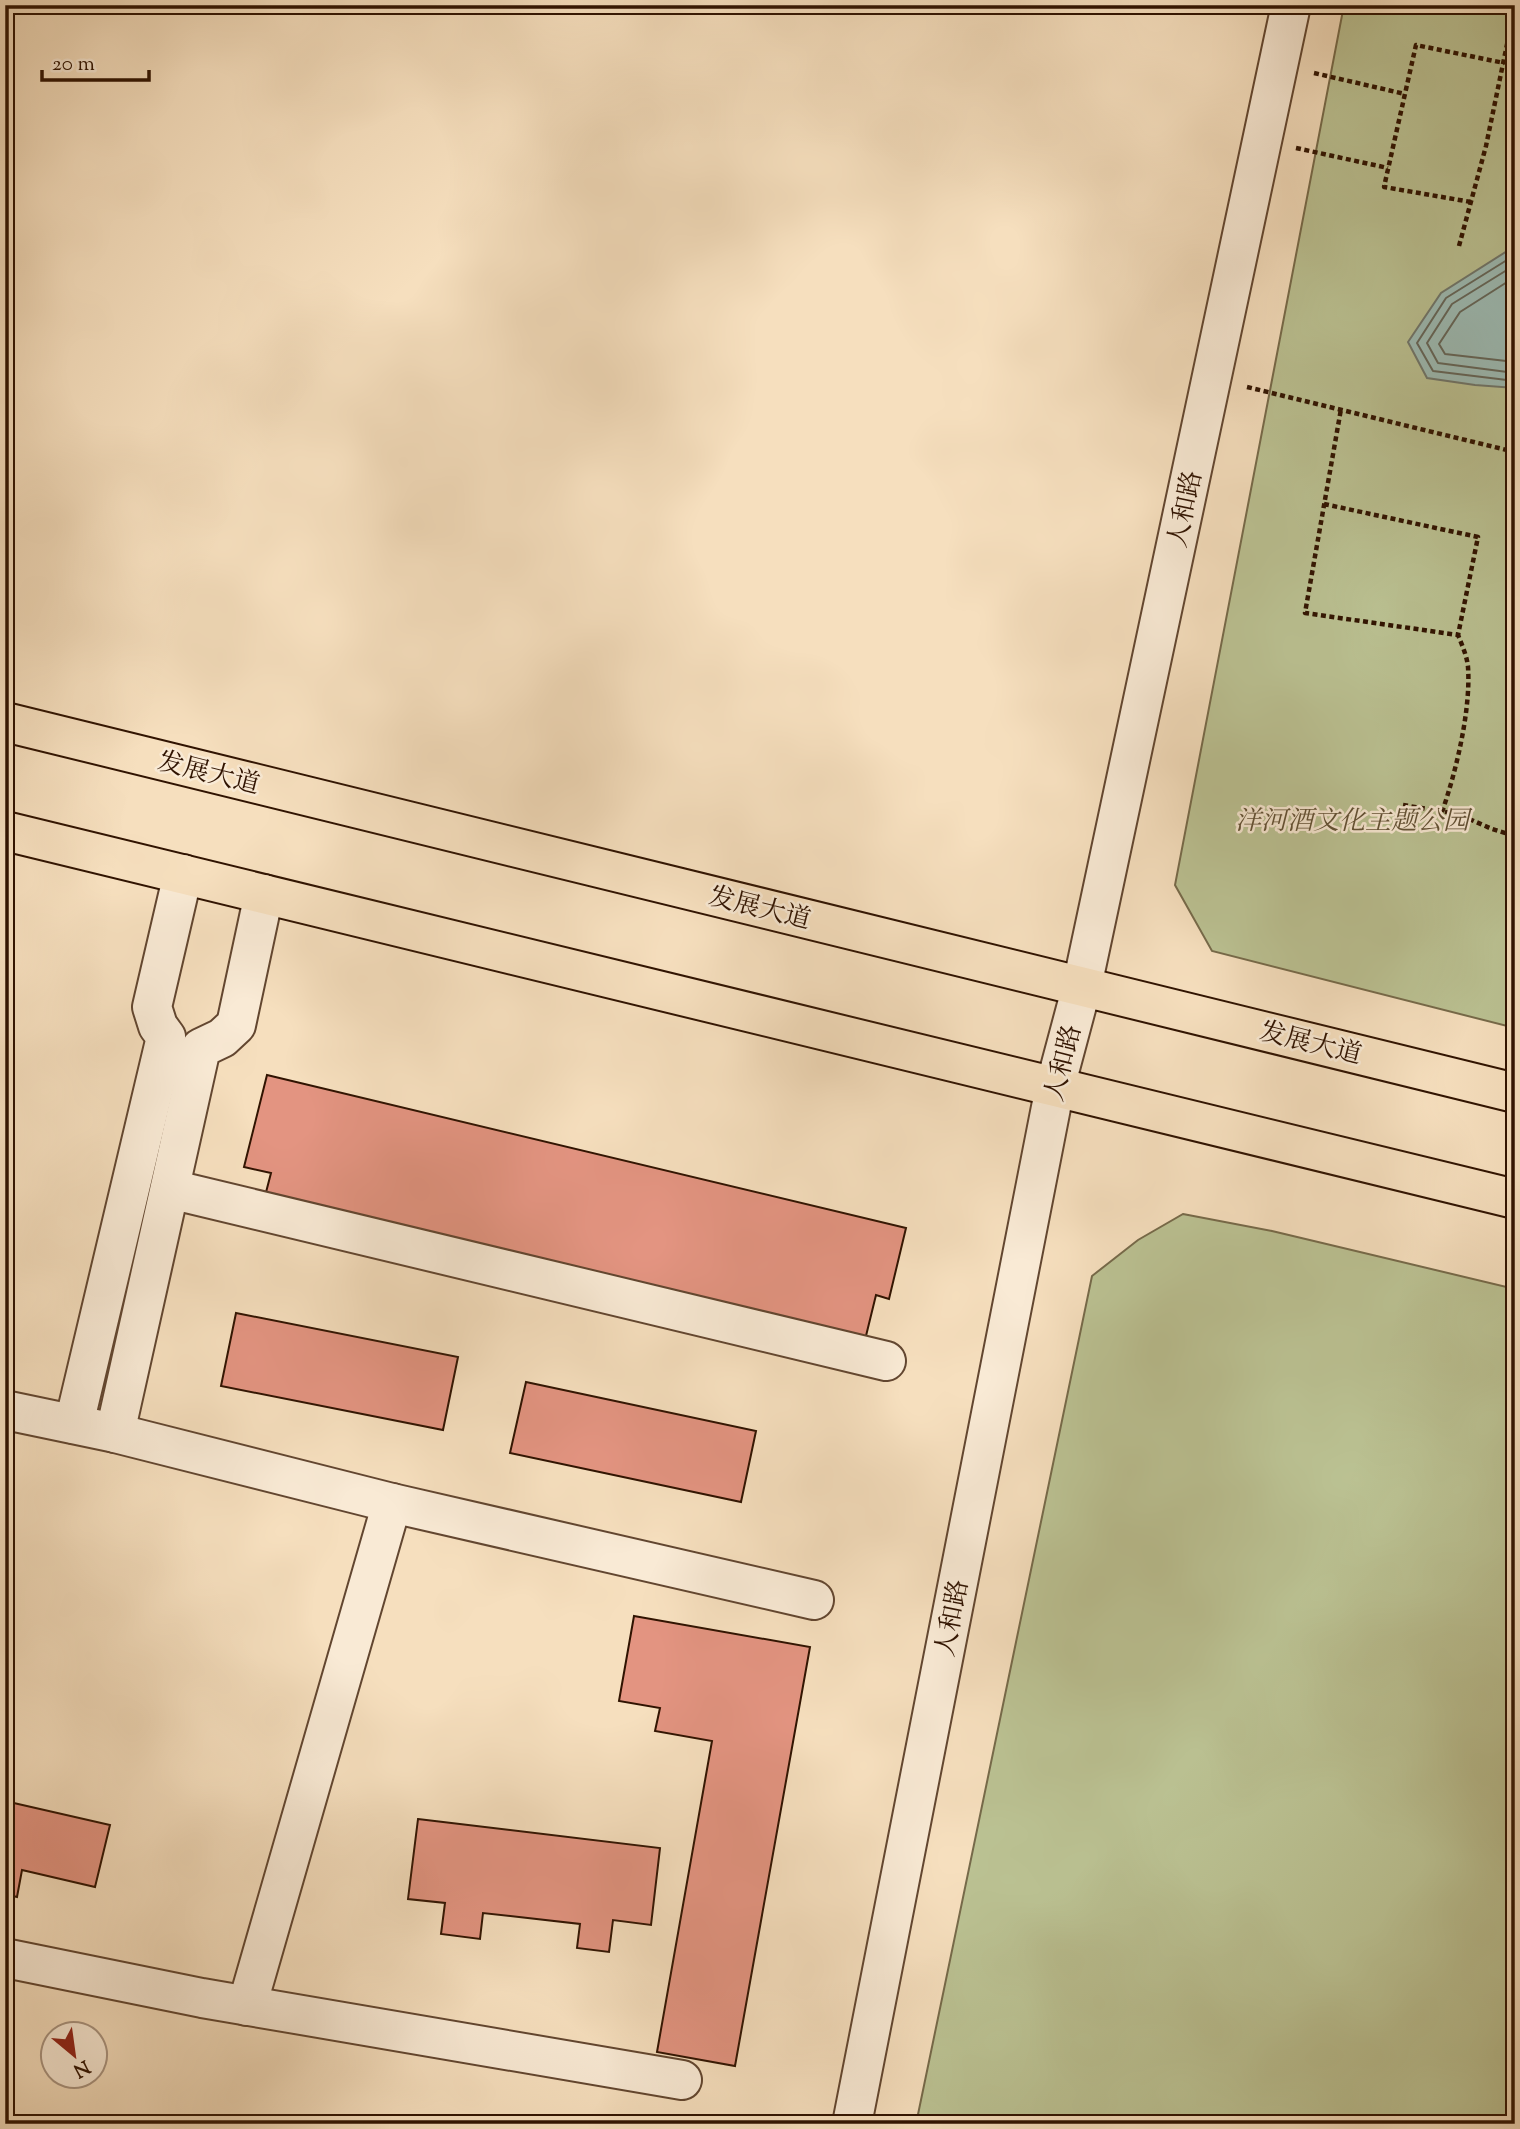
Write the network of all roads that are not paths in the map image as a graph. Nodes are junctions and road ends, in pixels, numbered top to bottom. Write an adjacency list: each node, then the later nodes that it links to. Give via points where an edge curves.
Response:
1 (1291, 5): 6 (street, 人和路)
2 (5, 723): 6 (main road, 发展大道)
3 (5, 831): 4 (main road)
4 (183, 874): 5 (main road); 13 (street, via 152,1007 166,1037)
5 (264, 894): 7 (main road); 9 (street, via 236,1025 201,1048)
6 (1082, 986): 7 (street, 人和路); 8 (main road, 发展大道)
7 (1055, 1087): 10 (main road); 20 (street, 人和路)
8 (1515, 1093)
9 (170, 1189): 11 (street); 14 (street)
10 (1515, 1199)
11 (886, 1361)
12 (5, 1410): 13 (street)
13 (74, 1424): 14 (street)
14 (115, 1433): 15 (street)
15 (392, 1503): 16 (street); 18 (street)
16 (814, 1600)
17 (5, 1958): 18 (street)
18 (247, 2006): 19 (street)
19 (682, 2080)
20 (852, 2124)

